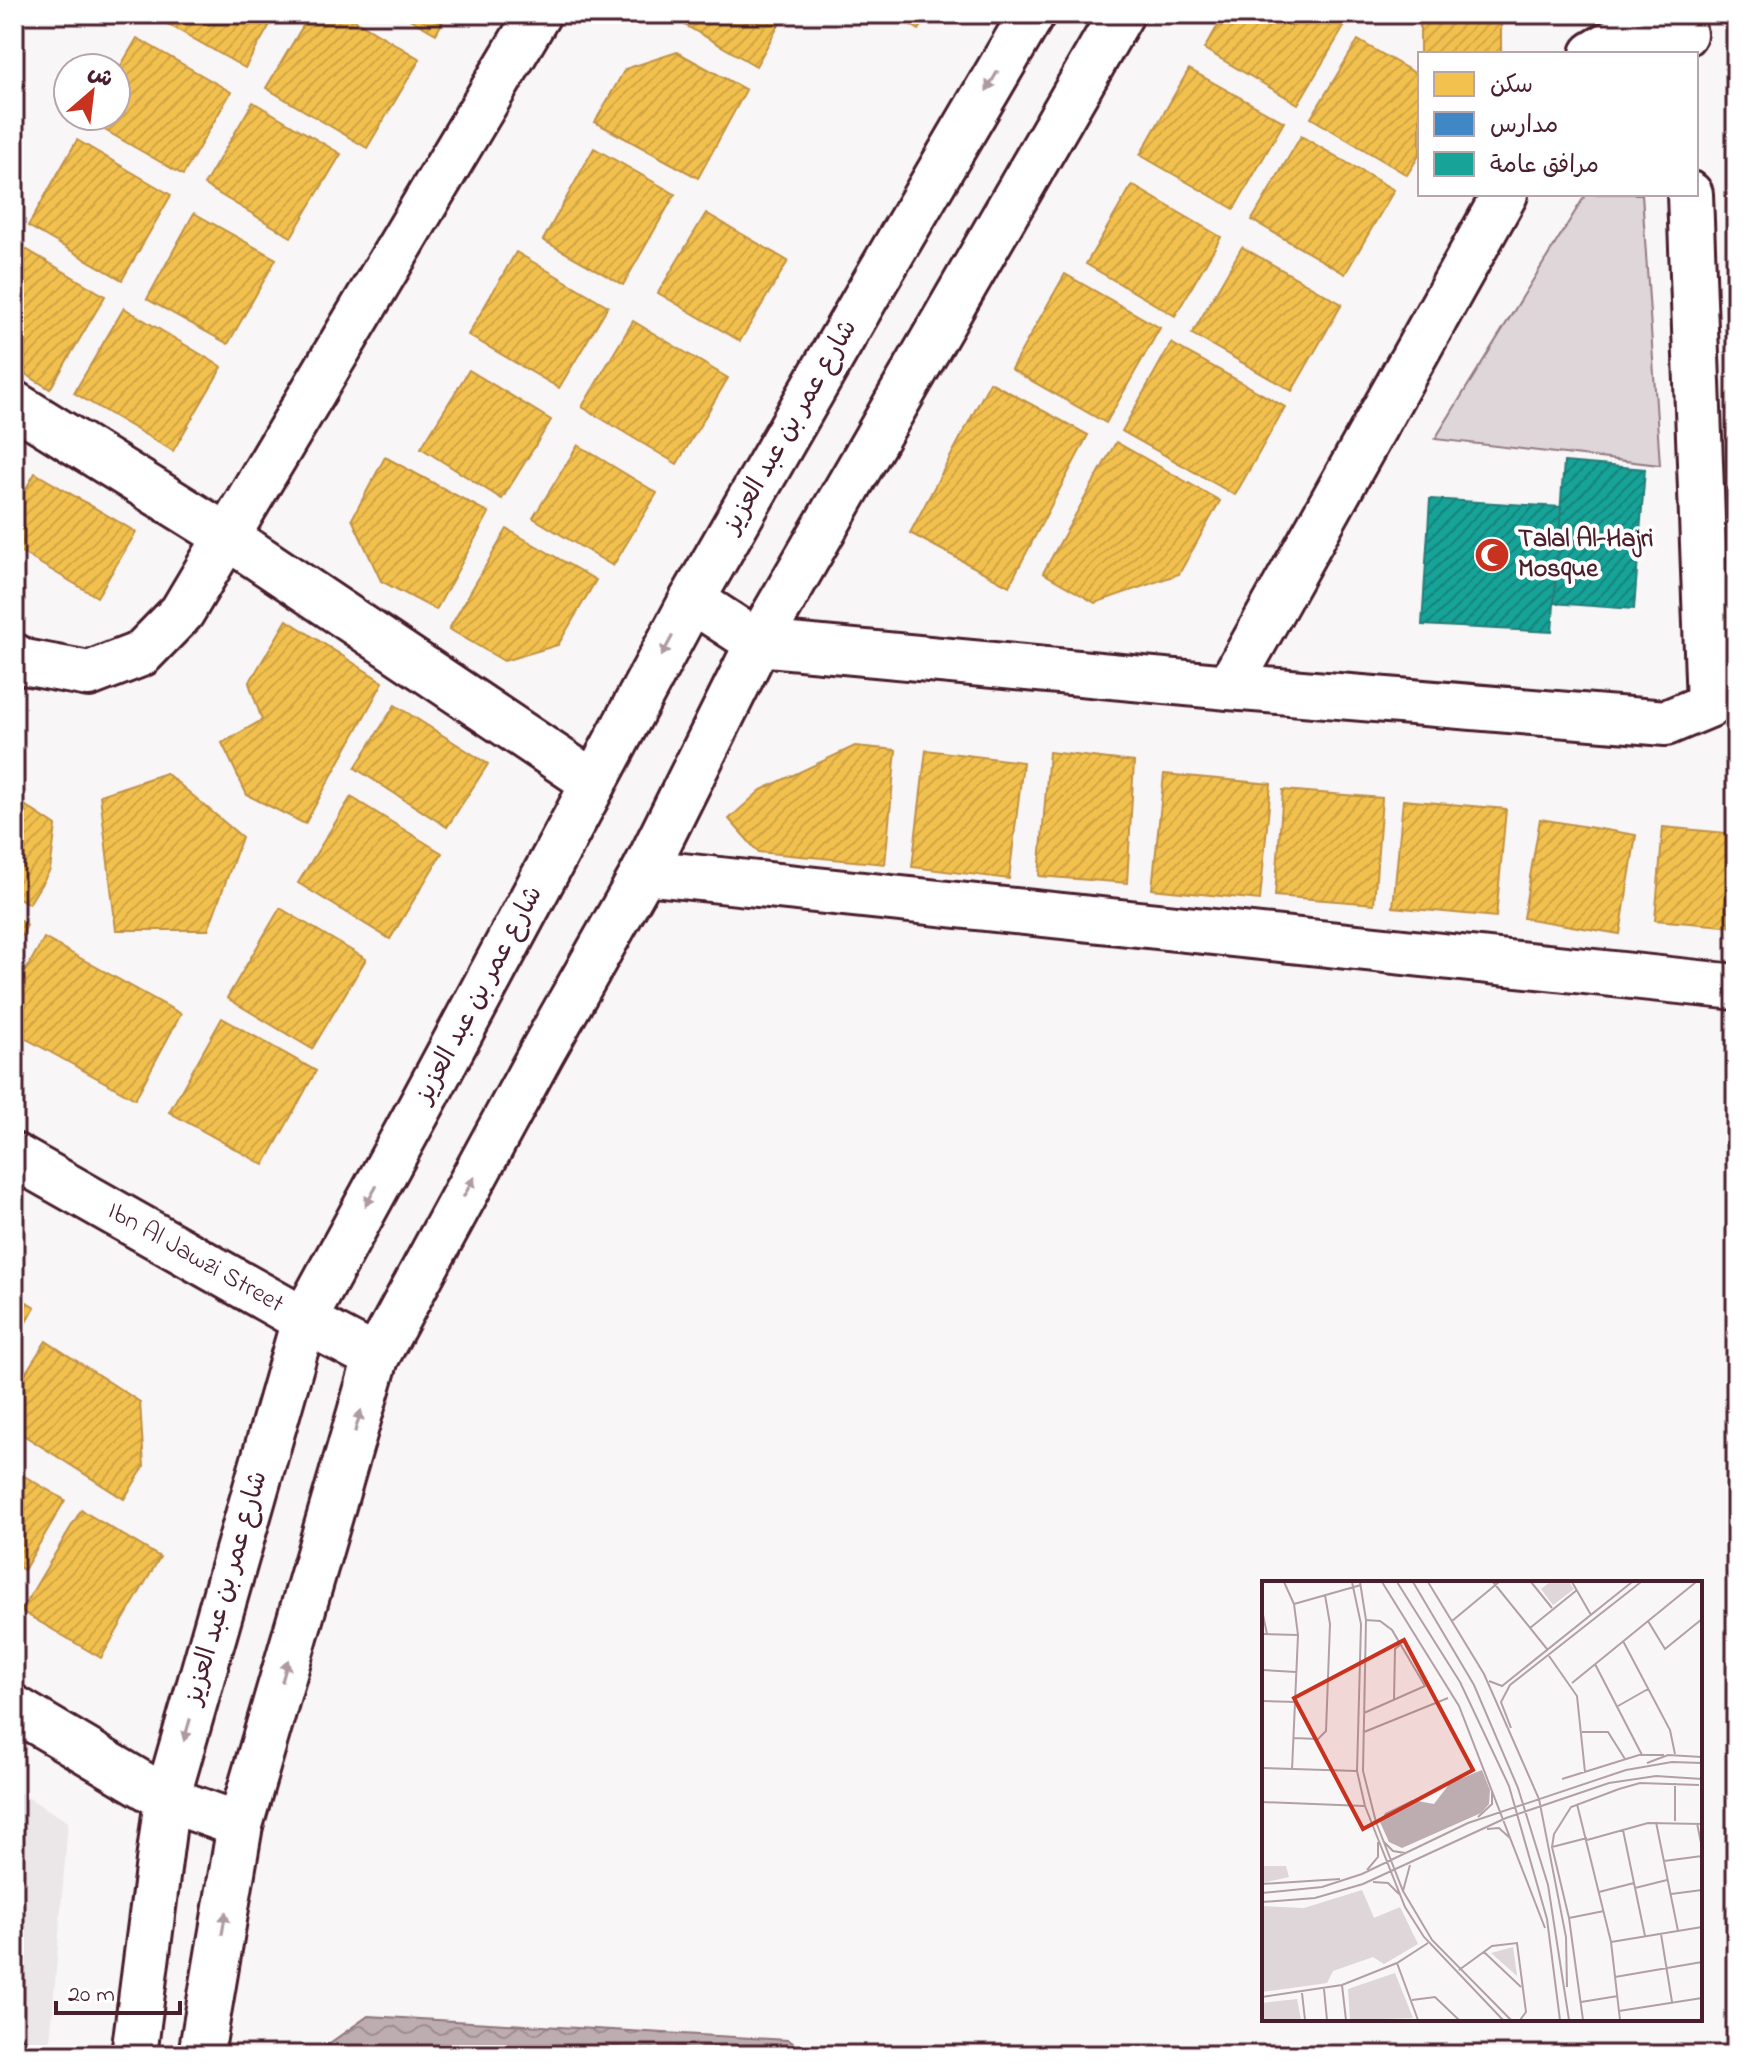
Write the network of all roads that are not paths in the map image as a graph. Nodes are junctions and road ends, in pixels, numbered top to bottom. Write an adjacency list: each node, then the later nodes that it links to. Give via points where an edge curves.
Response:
1 (538, 14): 9 (street)
2 (1032, 14): 10 (street, شارع عمر بن عبد العزيز, one-way to 10)
3 (1121, 14): 11 (street)
4 (1684, 34): 5 (street, via 1628,33)
5 (1596, 52)
6 (1504, 196): 13 (street)
7 (1690, 196): 13 (street, via 1709,705 1666,723)
8 (14, 404): 9 (street)
9 (226, 536): 12 (street, via 182,612 141,654 89,674); 14 (street)
10 (692, 600): 11 (street); 14 (street, شارع عمر بن عبد العزيز, one-way to 14)
11 (758, 643): 13 (street); 15 (street)
12 (14, 656)
13 (1229, 687)
14 (594, 783): 18 (street, شارع عمر بن عبد العزيز, one-way to 18)
15 (644, 872): 16 (street); 19 (street, one-way to 15)
16 (1736, 987)
17 (14, 1156): 18 (street, Ibn Al Jawzi Street)
18 (304, 1320): 19 (street, Ibn Al Jawzi Street); 21 (street, شارع عمر بن عبد العزيز, one-way to 21)
19 (376, 1358): 22 (street, one-way to 19)
20 (14, 1708): 21 (street)
21 (167, 1799): 22 (street); 23 (street, شارع عمر بن عبد العزيز)
22 (240, 1825): 24 (street, one-way to 22)
23 (134, 2055)
24 (201, 2055)

